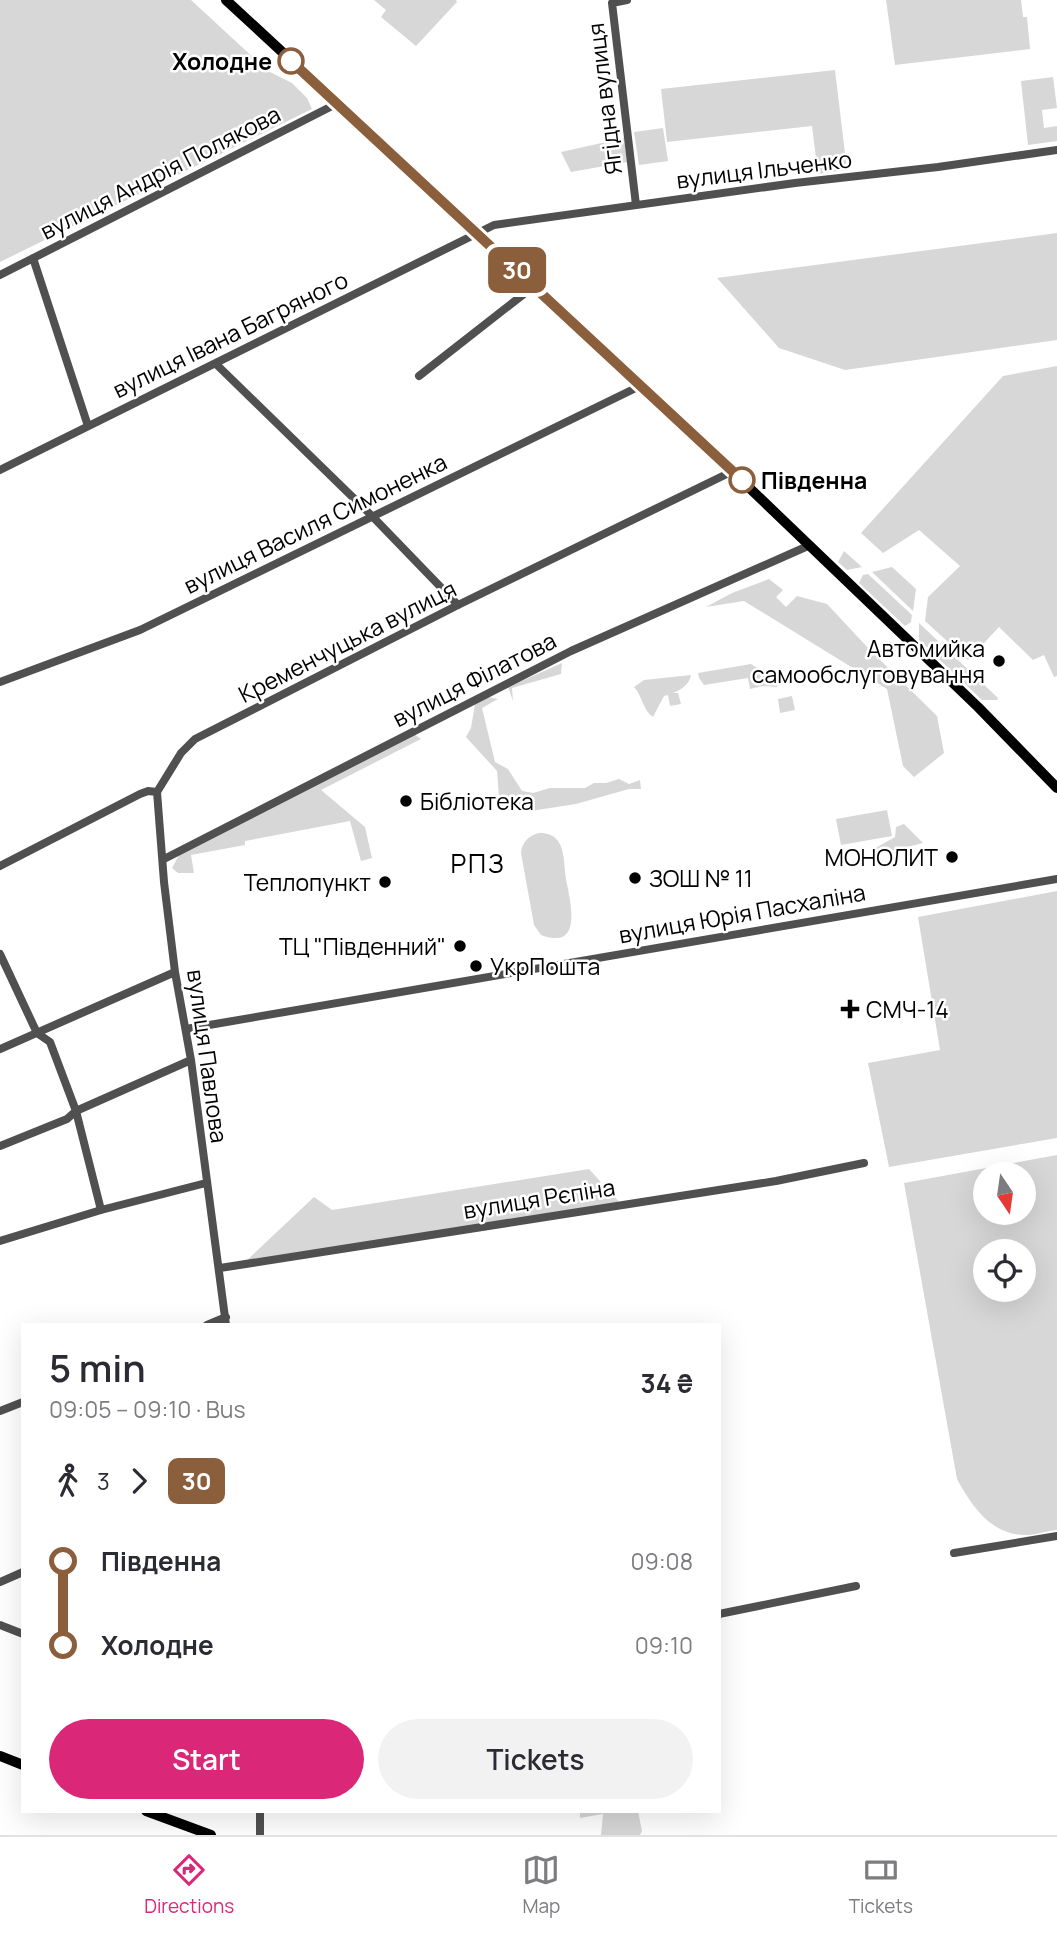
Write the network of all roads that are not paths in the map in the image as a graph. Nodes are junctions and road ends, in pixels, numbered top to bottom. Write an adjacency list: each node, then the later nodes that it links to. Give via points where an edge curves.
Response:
1 (226, 0): 3 (main road)
2 (627, 0): 5 (street, Ягідна вулиця, via 612,4)
3 (338, 103): 6 (main road); 7 (street, вулиця Андрія Полякова)
4 (1057, 150): 5 (street, вулиця Ільченко)
5 (636, 205): 6 (street, вулиця Ільченко, via 494,225)
6 (477, 233): 9 (main road); 10 (street, вулиця Івана Багряного)
7 (33, 258): 8 (street, вулиця Андрія Полякова); 13 (street)
8 (0, 275)
9 (534, 286): 11 (street); 12 (main road)
10 (216, 363): 13 (street, вулиця Івана Багряного); 16 (street)
11 (419, 376)
12 (642, 385): 15 (main road); 16 (street, вулиця Василя Симоненка)
13 (88, 426): 14 (street, вулиця Івана Багряного)
14 (0, 470)
15 (733, 471): 17 (main road); 18 (street, Кременчуцька вулиця)
16 (372, 516): 18 (street); 19 (street, вулиця Василя Симоненка, via 140,630)
17 (808, 546): 20 (main road); 22 (street, вулиця Філатова, via 571,651)
18 (458, 606): 21 (street, Кременчуцька вулиця, via 195,739)
19 (0, 682)
20 (1057, 788)
21 (157, 792): 22 (street, вулиця Павлова); 23 (street, via 140,794)
22 (164, 859): 26 (street, вулиця Павлова)
23 (0, 866)
24 (1057, 879): 27 (street, вулиця Юрія Пасхаліна)
25 (0, 954): 28 (street)
26 (176, 972): 27 (street, вулиця Павлова); 28 (street)
27 (186, 1029): 30 (street, вулиця Павлова)
28 (37, 1033): 29 (street); 31 (street, via 50,1042)
29 (0, 1048)
30 (191, 1060): 31 (street); 34 (street, вулиця Павлова)
31 (76, 1111): 32 (street, via 67,1119); 35 (street)
32 (0, 1146)
33 (864, 1163): 37 (street, вулиця Рєпіна, via 776,1181)
34 (206, 1183): 35 (street); 37 (street, вулиця Павлова)
35 (101, 1210): 36 (street)
36 (0, 1241)
37 (220, 1268): 38 (street, вулиця Павлова)
38 (226, 1321)
39 (21, 1403): 40 (street)
40 (0, 1411)
41 (1057, 1536): 42 (street)
42 (954, 1553)
43 (21, 1573): 44 (street)
44 (0, 1582)
45 (856, 1586): 46 (street)
46 (721, 1614)
47 (0, 1625): 48 (street)
48 (21, 1633)
49 (0, 1756): 50 (main road)
50 (21, 1764)
51 (151, 1813): 53 (main road)
52 (260, 1813): 54 (street)
53 (211, 1835)
54 (260, 1835)

